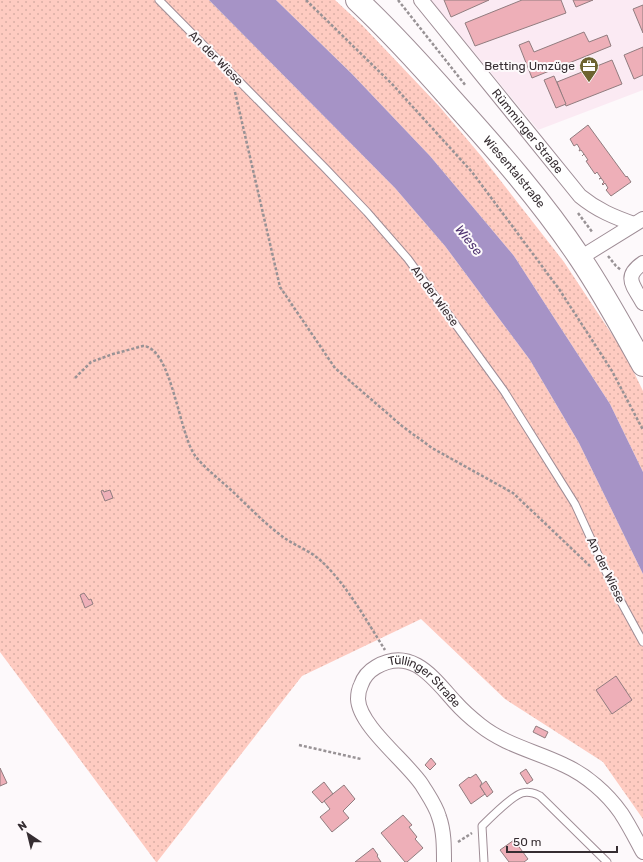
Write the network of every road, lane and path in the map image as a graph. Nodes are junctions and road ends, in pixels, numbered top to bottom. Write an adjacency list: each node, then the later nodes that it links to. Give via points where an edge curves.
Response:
1 (159, 0): 6 (lane, An der Wiese)
2 (306, 0): 14 (path, via 393,85 472,172 559,289 612,371)
3 (358, 0): 9 (main road, Wiesentalstraße, via 496,149)
4 (398, 0): 7 (path)
5 (420, 0): 8 (street, Rümminger Straße, via 580,196 606,214)
6 (230, 73): 15 (path, via 280,287 335,368 402,426 432,448 513,493); 16 (lane, An der Wiese, via 331,173 408,258 504,391 575,504 613,587)
7 (469, 90)
8 (638, 221): 9 (street)
9 (580, 258): 12 (main road, Wiesentalstraße)
10 (643, 263): 11 (street, via 633,270 631,275)
11 (643, 303)
12 (643, 365)
13 (75, 378): 17 (path, via 91,362 113,354 143,346 154,350 173,389 192,452 202,465 284,538 319,559 364,616)
14 (643, 430)
15 (590, 566)
16 (643, 642)
17 (391, 660): 21 (street, Tüllinger Straße, via 408,661 425,671 465,712 495,736 564,765 592,782 620,813); 22 (street, Tüllinger Straße, via 383,663 363,679 358,692 359,704 367,721 421,783 430,799 439,816)
18 (298, 745): 19 (path)
19 (362, 759)
20 (482, 826): 22 (path); 23 (lane); 24 (lane, via 521,793 532,792 540,796)
21 (643, 852)
22 (444, 856)
23 (484, 862)
24 (607, 862)

